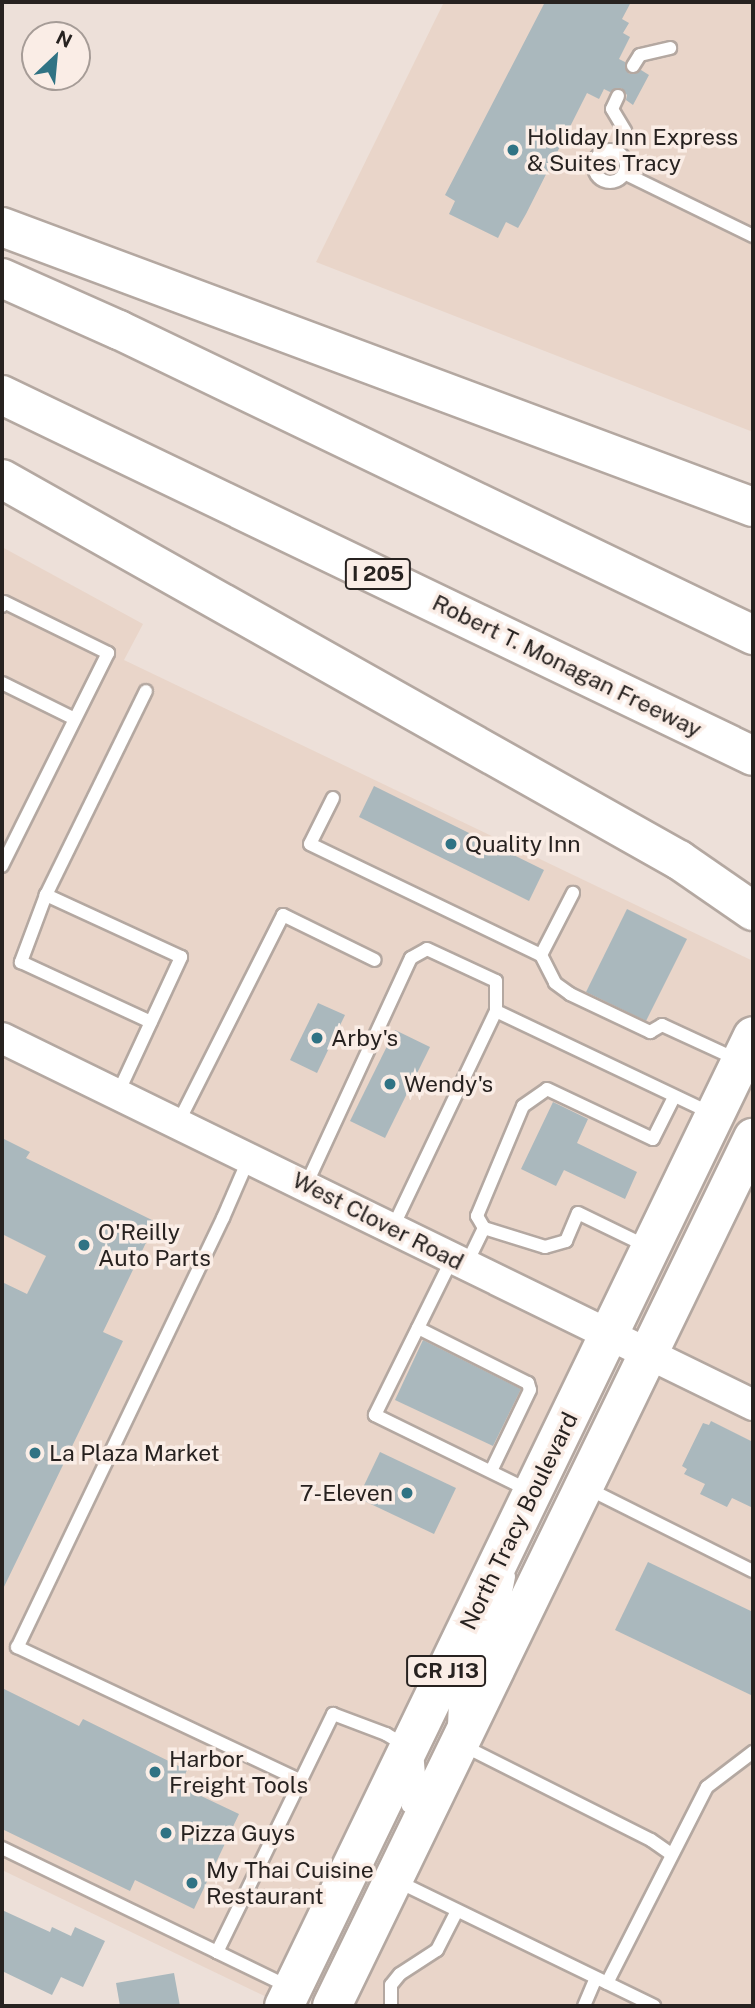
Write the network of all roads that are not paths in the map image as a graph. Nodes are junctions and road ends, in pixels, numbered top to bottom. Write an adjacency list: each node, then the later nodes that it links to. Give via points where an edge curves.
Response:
1 (670, 48): 2 (lane, via 640,55)
2 (633, 66)
3 (618, 96): 4 (lane, via 612,110)
4 (625, 131)
5 (624, 173): 7 (lane)
6 (2, 227): 11 (main road)
7 (753, 236)
8 (2, 278): 13 (main road)
9 (2, 395): 17 (main road, Robert T. Monagan Freeway / I 205)
10 (2, 479): 22 (main road, via 679,860)
11 (753, 507)
12 (2, 606): 16 (lane, via 4,602 108,653)
13 (753, 635)
14 (2, 683): 16 (lane)
15 (146, 691): 21 (lane)
16 (75, 719): 19 (lane)
17 (753, 756)
18 (333, 798): 23 (lane, via 310,844)
19 (2, 866)
20 (573, 893): 23 (lane)
21 (46, 895): 26 (lane, via 21,962); 26 (lane, via 181,957)
22 (753, 911)
23 (541, 955): 28 (lane, via 555,983 570,994 650,1032 662,1025)
24 (375, 960): 32 (lane, via 283,915)
25 (496, 1011): 30 (lane); 35 (lane, via 496,981 427,949 411,958); 36 (lane)
26 (151, 1022): 29 (lane)
27 (2, 1038): 29 (street, West Clover Road)
28 (747, 1049): 31 (main road, North Tracy Boulevard / CR J13)
29 (118, 1094): 32 (street, West Clover Road)
30 (674, 1097): 31 (lane); 37 (lane, via 653,1139 547,1089 523,1106 477,1216)
31 (715, 1115): 38 (main road, North Tracy Boulevard / CR J13)
32 (178, 1123): 34 (street, West Clover Road)
33 (751, 1148): 42 (main road, North Tracy Boulevard / CR J13)
34 (249, 1157): 35 (street, West Clover Road); 52 (lane, via 18,1647)
35 (306, 1185): 36 (street, West Clover Road)
36 (393, 1227): 39 (street, West Clover Road)
37 (484, 1227): 38 (lane, via 545,1247 566,1241 578,1213); 39 (lane)
38 (650, 1248): 41 (main road, North Tracy Boulevard / CR J13)
39 (459, 1262): 40 (lane); 41 (street, West Clover Road)
40 (418, 1328): 44 (lane, via 528,1383 530,1390); 44 (lane, via 376,1415)
41 (608, 1335): 42 (street, West Clover Road); 46 (main road, North Tracy Boulevard / CR J13)
42 (649, 1355): 43 (street, West Clover Road); 45 (main road, North Tracy Boulevard / CR J13)
43 (751, 1400)
44 (491, 1471): 46 (lane)
45 (585, 1487): 48 (lane); 49 (main road, North Tracy Boulevard / CR J13)
46 (533, 1492): 47 (main road, North Tracy Boulevard / CR J13)
47 (509, 1541): 49 (lane, via 506,1592 455,1702 453,1721); 50 (main road, North Tracy Boulevard / CR J13)
48 (753, 1571)
49 (460, 1743): 55 (lane); 56 (main road, North Tracy Boulevard / CR J13)
50 (409, 1748): 52 (lane, via 333,1714); 53 (lane, via 419,1774); 61 (main road, North Tracy Boulevard / CR J13)
51 (753, 1752): 55 (lane, via 708,1787)
52 (300, 1780): 58 (lane)
53 (401, 1821)
54 (2, 1848): 58 (lane)
55 (671, 1854): 60 (lane)
56 (394, 1880): 57 (lane); 59 (main road, North Tracy Boulevard / CR J13)
57 (457, 1910): 60 (lane); 62 (lane, via 436,1950 391,1985)
58 (217, 1952): 61 (lane)
59 (339, 1981)
60 (602, 1981): 63 (lane); 64 (lane)
61 (289, 1998)
62 (391, 2006)
63 (584, 2006)
64 (654, 2006)

